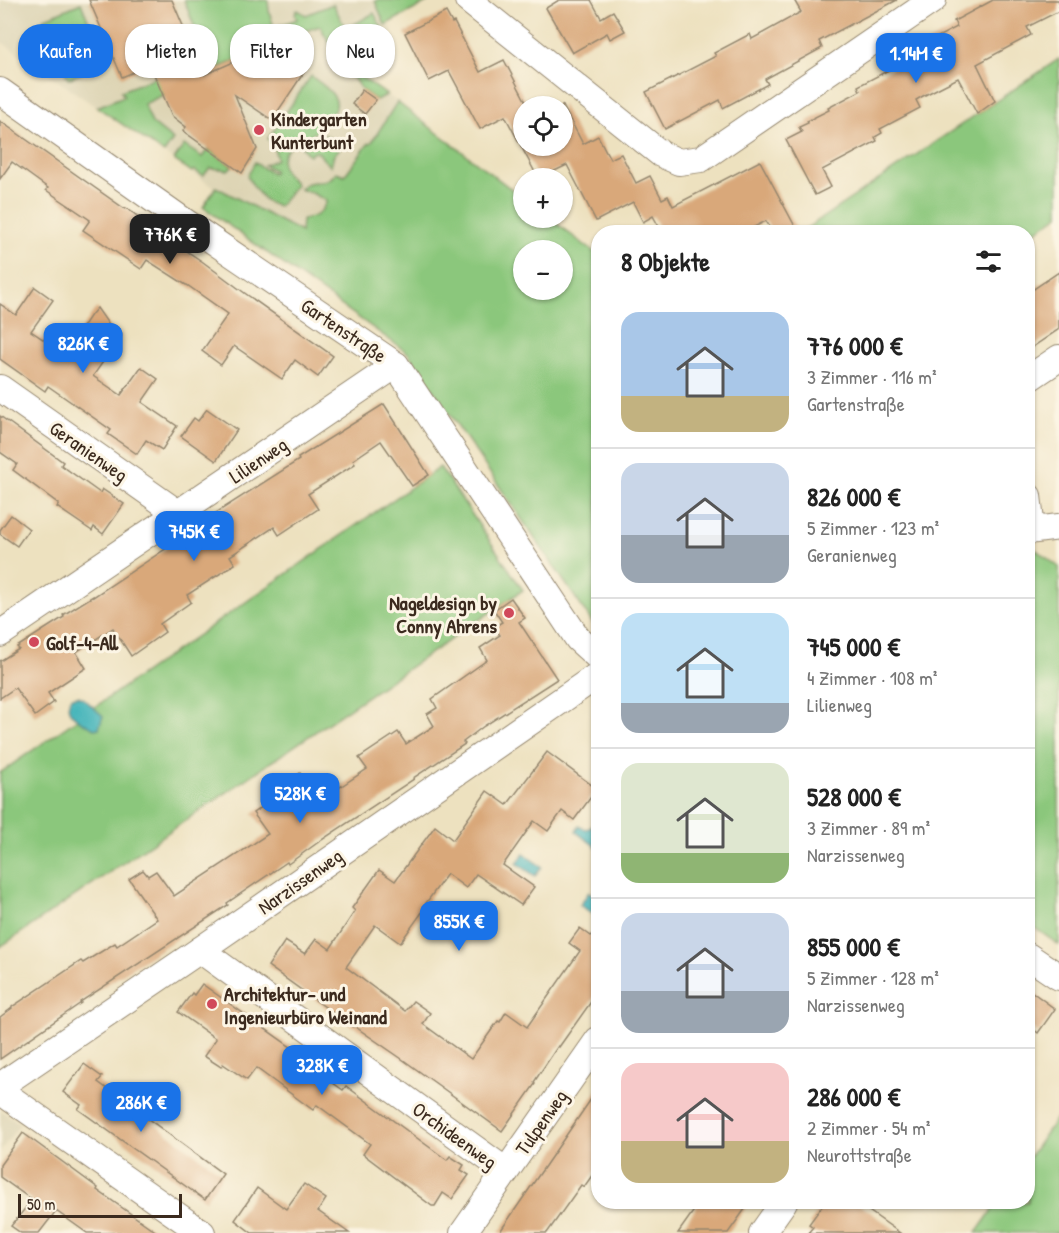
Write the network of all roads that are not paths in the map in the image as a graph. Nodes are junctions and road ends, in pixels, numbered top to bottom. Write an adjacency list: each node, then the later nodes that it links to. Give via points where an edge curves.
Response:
1 (933, 0): 2 (street, via 701,159 679,162 661,154)
2 (478, 2)
3 (0, 91): 5 (street, Gartenstraße)
4 (1059, 358): 6 (street)
5 (396, 365): 8 (street, Lilienweg); 12 (street, Gartenstraße, via 578,639)
6 (1035, 374)
7 (0, 388): 8 (street, Geranienweg)
8 (179, 514): 11 (street, Lilienweg)
9 (1059, 527): 10 (street)
10 (1035, 530)
11 (0, 634)
12 (591, 651)
13 (591, 680): 14 (street, Narzissenweg)
14 (200, 950): 18 (street, Narzissenweg); 20 (street, Orchideenweg)
15 (1035, 961): 16 (street)
16 (1059, 977)
17 (591, 1050): 20 (street, Tulpenweg)
18 (0, 1086)
19 (0, 1091): 22 (street)
20 (506, 1171): 23 (street, Tulpenweg)
21 (779, 1209): 24 (street)
22 (202, 1233)
23 (463, 1233)
24 (762, 1233)

